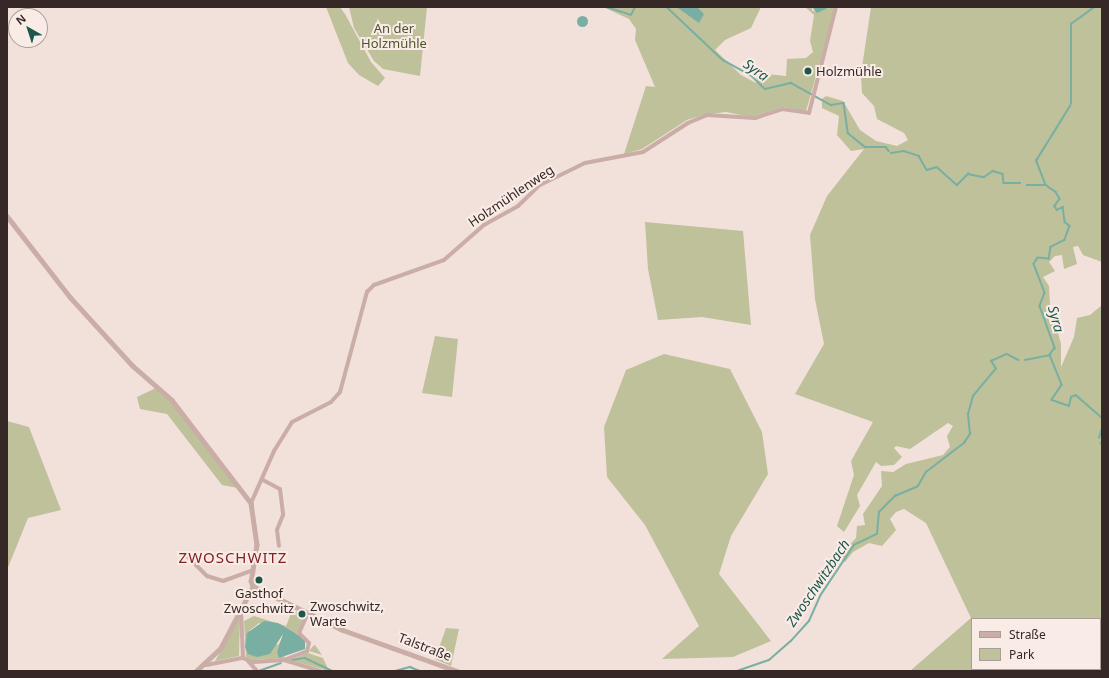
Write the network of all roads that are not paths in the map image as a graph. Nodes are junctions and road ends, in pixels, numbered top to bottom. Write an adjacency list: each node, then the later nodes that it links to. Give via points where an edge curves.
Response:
1 (836, 7): 3 (street, Holzmühlenweg, via 817,94 809,113 798,114 782,109 755,118 707,115 688,123 643,152 585,163 567,170 484,225 444,260 374,285 367,292 340,392 331,402 292,422 274,451)
2 (7, 216): 4 (street, via 70,297 133,366 172,400)
3 (263, 480): 4 (street, Holzmühlenweg); 5 (street, via 280,489 283,515 277,530)
4 (251, 503): 7 (street, via 257,534)
5 (279, 546)
6 (186, 555): 7 (street, via 207,576 223,581)
7 (253, 570): 8 (street)
8 (253, 586): 9 (street); 10 (street, Talstraße)
9 (242, 610): 11 (street); 14 (street, via 220,649)
10 (308, 613): 13 (street, via 299,633 309,643 307,651); 18 (street, Talstraße, via 343,630)
11 (243, 658): 12 (street); 14 (street)
12 (248, 660): 13 (street); 16 (street)
13 (284, 660): 17 (street)
14 (206, 665): 15 (street)
15 (196, 671)
16 (257, 671)
17 (320, 671)
18 (457, 671)

